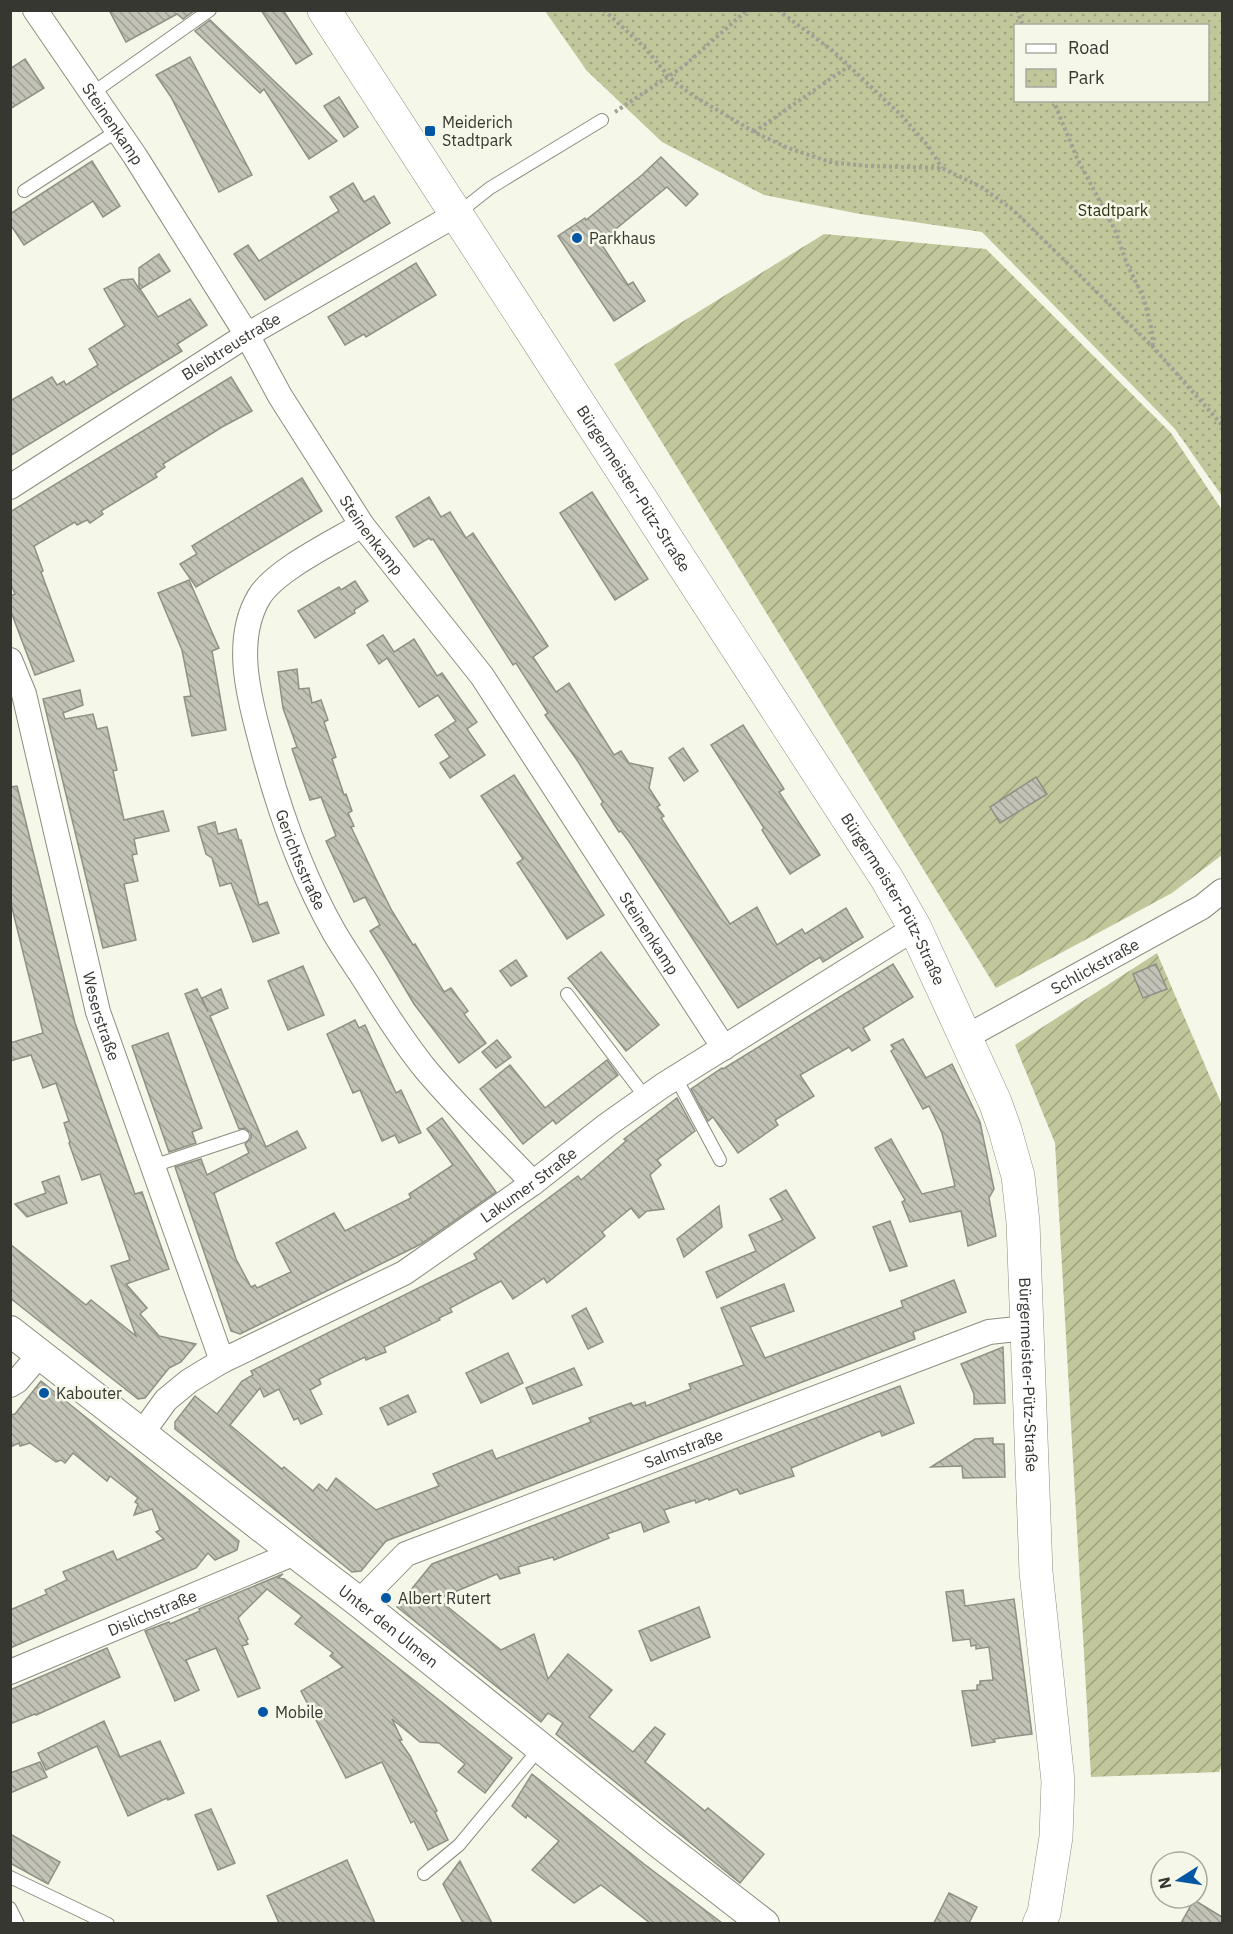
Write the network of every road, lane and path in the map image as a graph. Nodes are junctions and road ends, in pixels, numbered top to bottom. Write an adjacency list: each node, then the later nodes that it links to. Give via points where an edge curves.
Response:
1 (35, 10): 9 (street, Steinenkamp)
2 (210, 10): 9 (lane)
3 (324, 10): 16 (main road, Bürgermeister-Pütz-Straße)
4 (604, 10): 8 (path)
5 (747, 10): 8 (path)
6 (778, 10): 7 (path)
7 (849, 66): 13 (path); 14 (path, via 919,134)
8 (669, 77): 11 (path); 13 (path)
9 (91, 94): 12 (street, Steinenkamp)
10 (1054, 102): 18 (path, via 1144,299)
11 (602, 120): 16 (lane, via 490,188)
12 (117, 131): 15 (lane); 17 (street, Steinenkamp)
13 (754, 132): 14 (path, via 830,162)
14 (942, 168): 18 (path, via 983,188 1013,210)
15 (24, 191)
16 (457, 214): 17 (street, Bleibtreustraße); 24 (main road, Bürgermeister-Pütz-Straße)
17 (247, 335): 20 (street, Bleibtreustraße); 21 (street, Steinenkamp, via 280,396)
18 (1153, 347): 19 (path)
19 (1222, 424)
20 (10, 487)
21 (362, 525): 27 (street, Steinenkamp, via 482,676); 33 (street, Gerichtsstraße, via 274,580 260,596 246,637 246,665 257,727 279,808 334,931 394,1028 427,1071)
22 (10, 660): 32 (street, Weserstraße, via 24,694 99,1012)
23 (1222, 891): 26 (street, Schlickstraße, via 1202,907)
24 (915, 928): 26 (main road, Bürgermeister-Pütz-Straße); 27 (street, Lakumer Straße)
25 (567, 994): 29 (lane)
26 (966, 1037): 34 (main road, Bürgermeister-Pütz-Straße, via 998,1111 1018,1176)
27 (724, 1048): 28 (street, Lakumer Straße)
28 (676, 1078): 29 (street, Lakumer Straße); 31 (lane)
29 (646, 1098): 33 (street, Lakumer Straße)
30 (243, 1136): 32 (lane)
31 (720, 1160)
32 (153, 1166): 37 (street, Weserstraße)
33 (533, 1183): 37 (street, Lakumer Straße, via 404,1273)
34 (1026, 1328): 41 (street, Salmstraße, via 989,1332 406,1554); 50 (main road, Bürgermeister-Pütz-Straße, via 1036,1572 1058,1781 1056,1837)
35 (10, 1330): 36 (street, Unter den Ulmen)
36 (40, 1354): 38 (street); 39 (street, Unter den Ulmen)
37 (222, 1360): 39 (street, Lakumer Straße, via 166,1400)
38 (10, 1385)
39 (142, 1433): 40 (street, Unter den Ulmen)
40 (295, 1553): 41 (street, Unter den Ulmen); 42 (street, Dislichstraße)
41 (359, 1602): 43 (street, Unter den Ulmen)
42 (10, 1672)
43 (540, 1748): 44 (lane, via 459,1845); 49 (street, Unter den Ulmen)
44 (424, 1874)
45 (10, 1877): 48 (lane)
46 (10, 1908): 47 (lane)
47 (18, 1923)
48 (108, 1923)
49 (764, 1923)
50 (1040, 1923)

